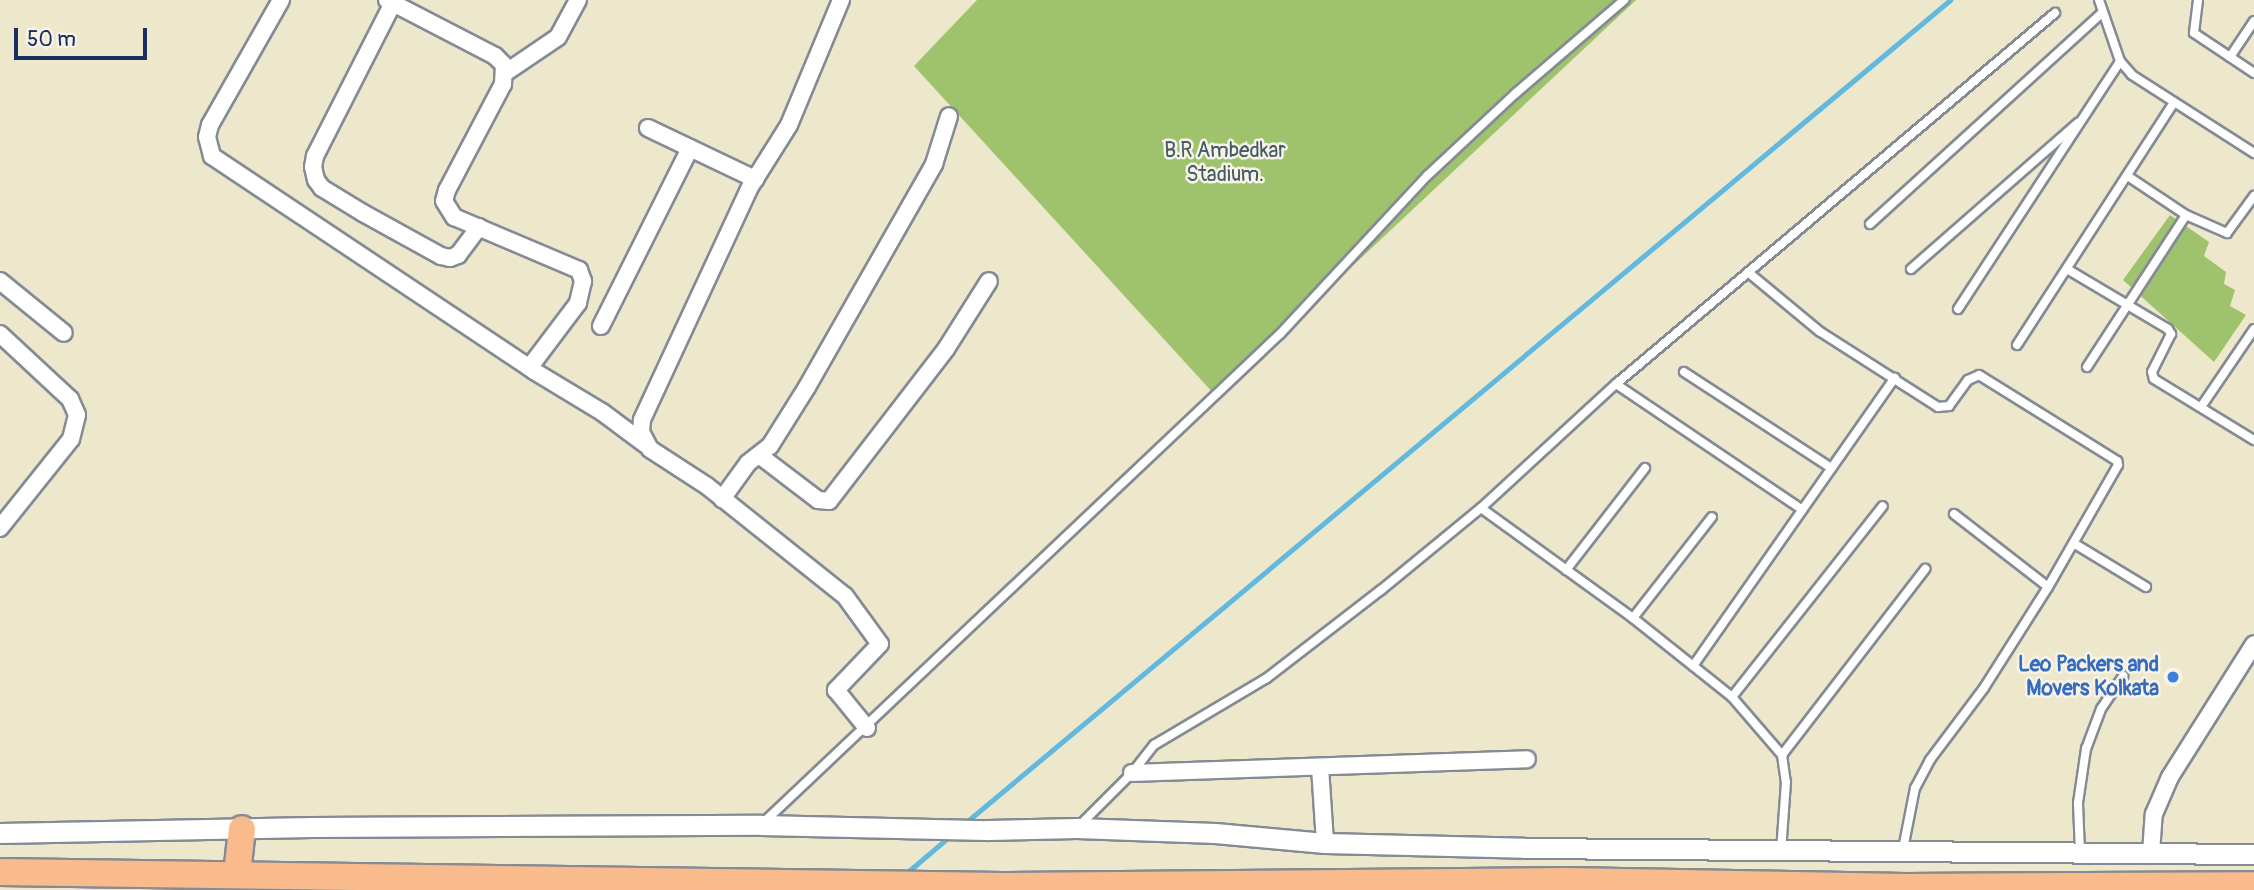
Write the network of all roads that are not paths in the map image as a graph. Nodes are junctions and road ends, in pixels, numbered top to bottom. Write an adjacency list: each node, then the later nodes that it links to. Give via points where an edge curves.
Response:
1 (281, 0): 40 (street, via 210,125 206,137 212,156)
2 (578, 0): 13 (street, via 558,37)
3 (841, 0): 22 (street, via 789,125)
4 (1624, 0): 67 (lane, via 1428,175 1280,334)
5 (2099, 0): 9 (lane)
6 (2198, 0): 11 (lane, via 2194,33)
7 (390, 2): 13 (street, via 495,56); 26 (street, via 315,156 316,180 322,188 440,256 458,255)
8 (2055, 13): 29 (lane)
9 (2101, 14): 12 (lane); 25 (lane)
10 (2254, 21): 11 (lane)
11 (2230, 57): 14 (lane)
12 (2120, 61): 15 (lane, via 2132,75); 17 (lane)
13 (505, 73): 26 (street, via 444,201 449,214)
14 (2254, 73)
15 (2174, 102): 20 (lane); 21 (lane)
16 (949, 116): 47 (street, via 934,164 895,236 780,432)
17 (2086, 116): 27 (lane); 33 (lane)
18 (648, 128): 19 (street)
19 (690, 148): 22 (street); 34 (street)
20 (2254, 153)
21 (2129, 177): 24 (lane); 28 (lane)
22 (755, 179): 46 (street, via 642,420)
23 (2254, 196): 24 (lane, via 2227,233)
24 (2186, 215): 32 (lane)
25 (1870, 224)
26 (479, 227): 40 (street, via 579,270 583,281 578,303)
27 (1912, 269)
28 (2067, 269): 32 (lane); 38 (lane)
29 (1749, 273): 42 (lane, via 1819,331); 43 (lane)
30 (0, 281): 36 (street)
31 (989, 281): 47 (street, via 946,349 829,501 818,500)
32 (2129, 304): 39 (lane); 44 (lane, via 2171,334 2152,372 2154,379)
33 (1958, 309)
34 (601, 326)
35 (2254, 329): 44 (lane)
36 (64, 333)
37 (0, 334): 56 (street, via 70,399 77,415 71,439)
38 (2017, 345)
39 (2087, 367)
40 (529, 368): 46 (street)
41 (1684, 372): 49 (lane)
42 (1895, 378): 49 (lane); 57 (lane, via 1944,408 1968,380 1979,375 2117,461)
43 (1616, 384): 52 (lane); 53 (lane)
44 (2201, 407): 45 (lane)
45 (2254, 440)
46 (645, 444): 50 (street)
47 (759, 455): 50 (street, via 740,472)
48 (1645, 468): 59 (lane)
49 (1831, 468): 53 (lane)
50 (722, 499): 67 (street, via 845,596 880,645 836,690)
51 (1882, 506): 66 (lane)
52 (1481, 508): 59 (lane); 71 (lane, via 1267,678 1154,745)
53 (1801, 509): 64 (lane)
54 (1954, 514): 60 (lane)
55 (1712, 517): 62 (lane)
56 (0, 528)
57 (2075, 544): 60 (lane); 61 (lane)
58 (1926, 569): 68 (lane)
59 (1566, 570): 62 (lane)
60 (2048, 587): 78 (lane, via 1930,760 1915,788)
61 (2146, 587)
62 (1633, 618): 64 (lane)
63 (2254, 644): 80 (street, via 2170,777 2154,814)
64 (1693, 666): 66 (lane)
65 (2123, 676): 79 (lane, via 2102,709 2086,749 2078,803)
66 (1732, 697): 68 (lane)
67 (867, 728): 72 (lane)
68 (1783, 755): 77 (lane, via 1786,782)
69 (1527, 759): 70 (street)
70 (1320, 767): 71 (street); 76 (street)
71 (1132, 773): 73 (lane)
72 (761, 825): 73 (street); 74 (street)
73 (1077, 828): 76 (street)
74 (242, 829): 75 (street); 83 (highway)
75 (0, 833)
76 (1325, 843): 77 (street)
77 (1781, 851): 78 (street)
78 (1902, 852): 79 (street)
79 (2080, 853): 80 (street)
80 (2151, 853): 81 (street)
81 (2254, 854)
82 (0, 872): 83 (highway)
83 (237, 874): 84 (highway, via 898,885 1567,881 1905,887)
84 (2254, 885)

